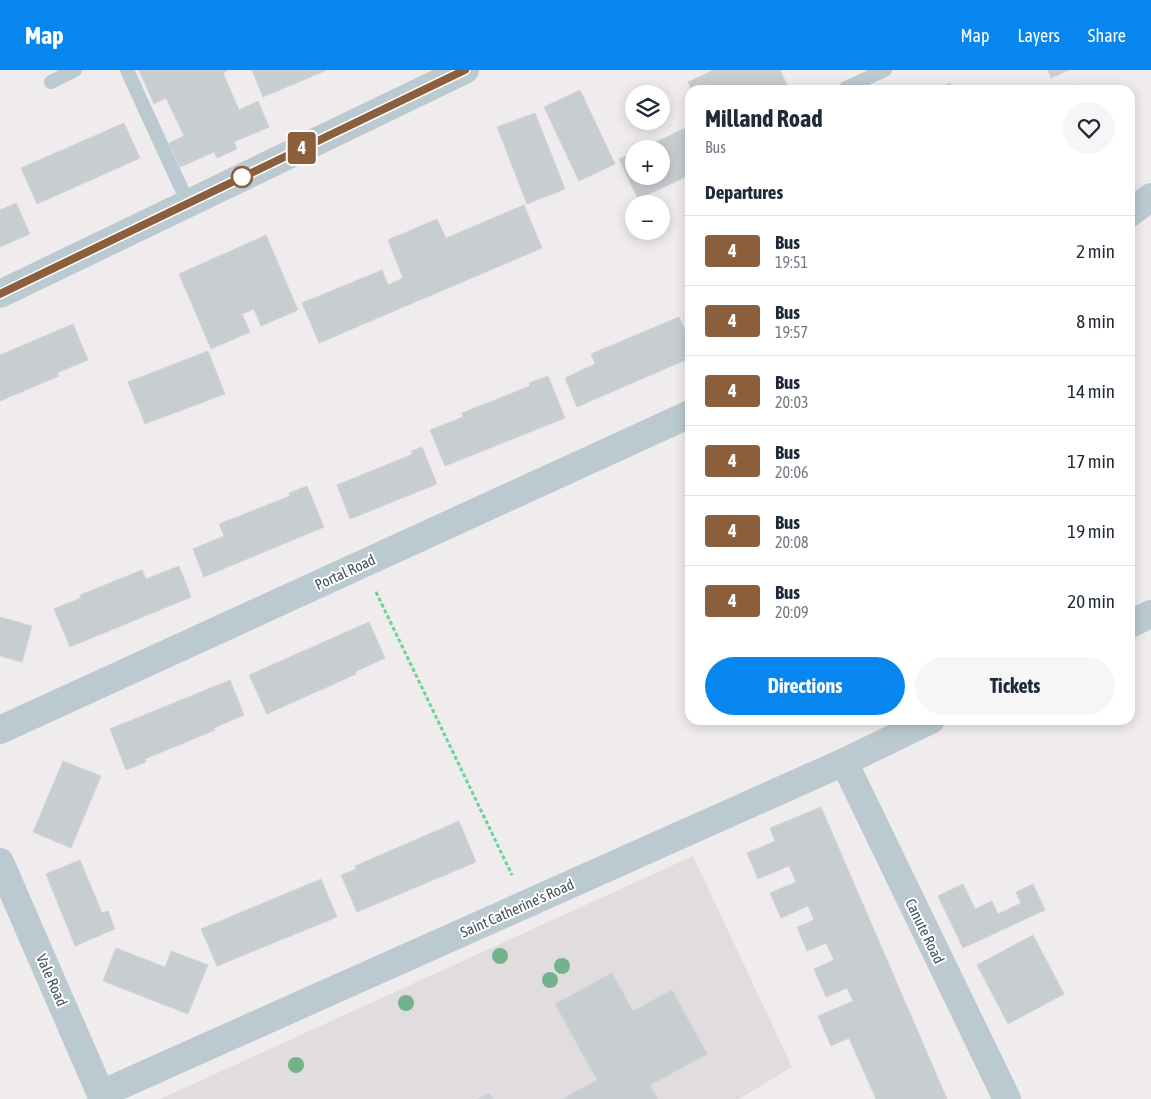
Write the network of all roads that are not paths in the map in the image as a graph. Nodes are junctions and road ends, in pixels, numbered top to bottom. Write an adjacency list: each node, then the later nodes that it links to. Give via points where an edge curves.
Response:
1 (75, 70): 5 (lane)
2 (127, 70): 8 (lane)
3 (464, 70): 8 (street)
4 (884, 70): 6 (lane)
5 (51, 82)
6 (852, 85)
7 (1151, 197): 9 (street)
8 (188, 204): 10 (street)
9 (1135, 209)
10 (0, 294)
11 (685, 416): 15 (street, Portal Road)
12 (1151, 614): 13 (street)
13 (1135, 622)
14 (922, 725): 16 (street, Saint Catherine's Road)
15 (0, 730)
16 (844, 762): 18 (street, Saint Catherine's Road); 19 (street, Canute Road)
17 (0, 862): 18 (street, Vale Road)
18 (102, 1096)
19 (1007, 1099)

